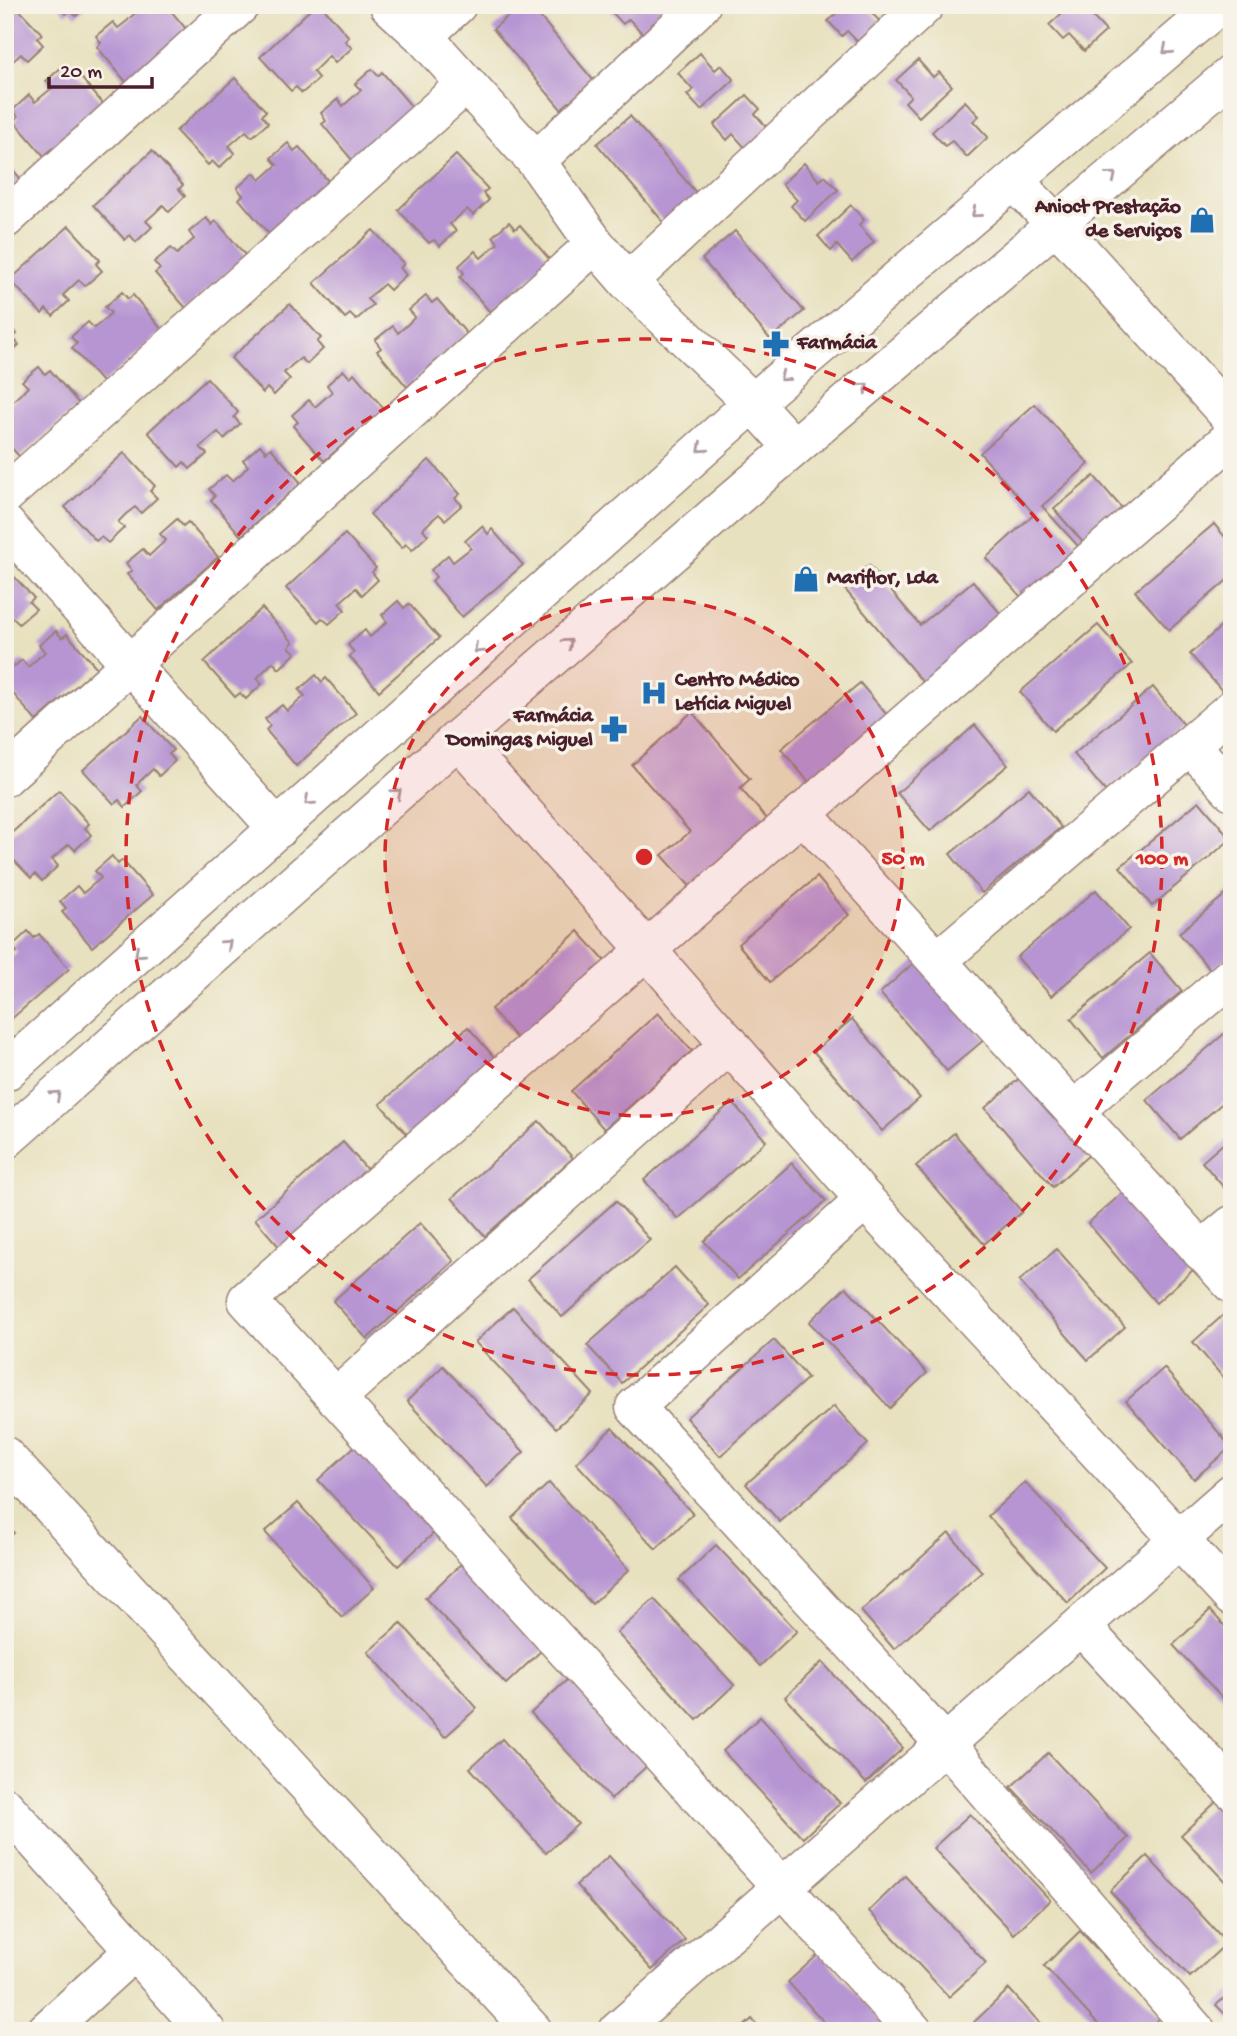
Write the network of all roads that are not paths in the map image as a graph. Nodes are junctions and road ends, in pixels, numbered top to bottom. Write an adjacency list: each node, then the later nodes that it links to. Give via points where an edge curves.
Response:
1 (240, 5): 12 (street)
2 (389, 5): 7 (street)
3 (457, 5): 7 (street)
4 (701, 5): 10 (street)
5 (925, 5): 15 (street)
6 (1219, 5): 11 (street, one-way to 11)
7 (423, 36): 9 (street)
8 (1232, 74): 13 (street, one-way to 8)
9 (466, 84): 10 (street); 20 (street)
10 (536, 161): 14 (street)
11 (1014, 181): 13 (street); 16 (street, one-way to 16)
12 (5, 219)
13 (1056, 224): 17 (street); 19 (street, one-way to 13)
14 (595, 244): 15 (street); 22 (street)
15 (628, 282): 16 (street)
16 (753, 403): 19 (street); 29 (street, one-way to 29)
17 (1232, 419)
18 (1232, 437): 28 (street)
19 (793, 447): 24 (street, one-way to 19)
20 (5, 495)
21 (5, 524): 22 (street)
22 (131, 664): 26 (street); 29 (street)
23 (1232, 709): 25 (street)
24 (458, 739): 30 (street); 36 (street, one-way to 24)
25 (1191, 745): 27 (street); 31 (street)
26 (5, 777)
27 (1232, 791)
28 (802, 813): 30 (street); 31 (street)
29 (278, 828): 34 (street, one-way to 34)
30 (646, 949): 33 (street); 41 (street, via 247,1300)
31 (937, 961): 35 (street)
32 (1232, 976): 35 (street)
33 (730, 1044): 37 (street); 41 (street)
34 (5, 1072)
35 (1074, 1111): 39 (street)
36 (5, 1140)
37 (866, 1200): 44 (street); 47 (street, via 635,1407)
38 (1232, 1225): 39 (street)
39 (1201, 1251): 40 (street)
40 (1232, 1284)
41 (336, 1398): 50 (street)
42 (5, 1456): 54 (street)
43 (1232, 1493): 44 (street)
44 (1180, 1538): 45 (street); 46 (street)
45 (1232, 1597)
46 (1081, 1626): 47 (street); 48 (street)
47 (946, 1745): 50 (street); 57 (street)
48 (1232, 1790)
49 (5, 1807): 51 (street)
50 (782, 1887): 55 (street); 56 (street)
51 (134, 1951): 52 (street); 53 (street)
52 (46, 2031)
53 (206, 2031)
54 (533, 2031)
55 (618, 2031)
56 (913, 2031)
57 (1196, 2031)

